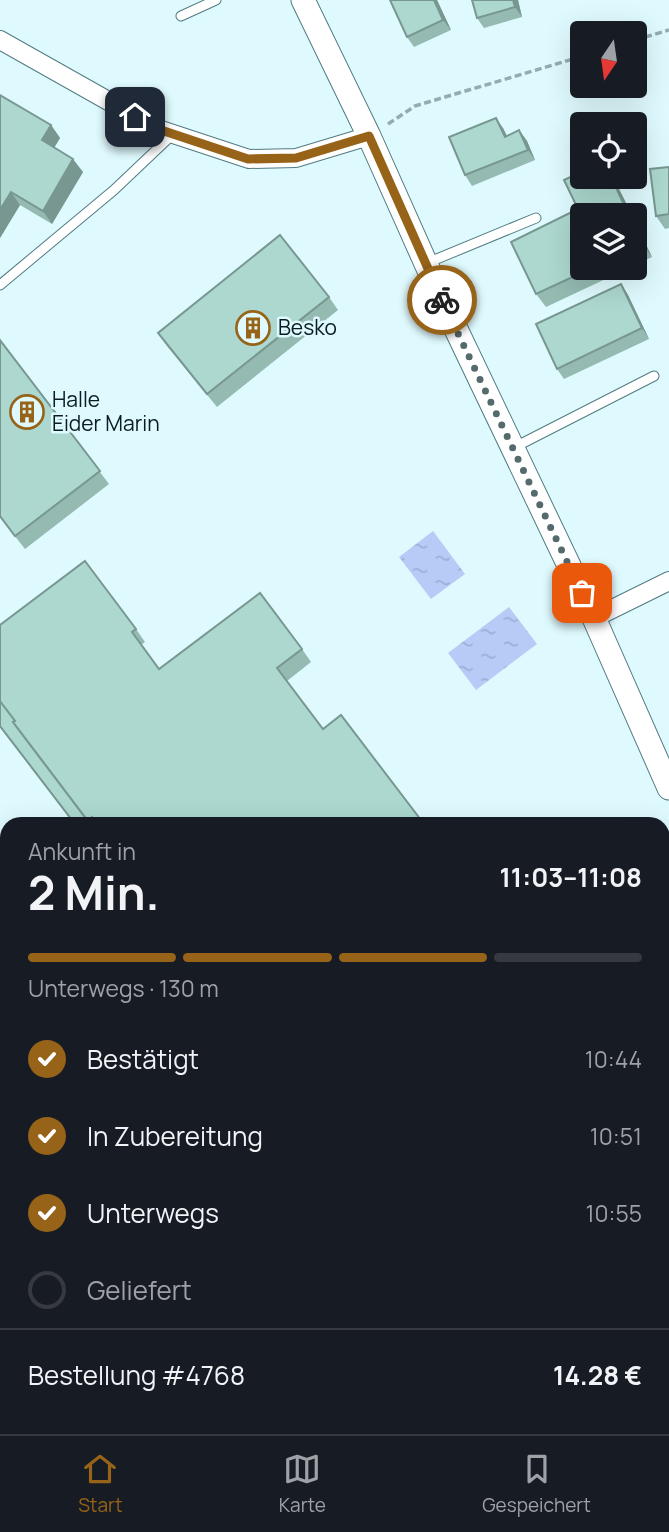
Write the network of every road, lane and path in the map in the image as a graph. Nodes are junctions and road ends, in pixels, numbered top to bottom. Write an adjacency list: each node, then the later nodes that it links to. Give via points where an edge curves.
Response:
1 (216, 0): 3 (lane)
2 (303, 0): 9 (street)
3 (181, 16)
4 (669, 30): 5 (path)
5 (648, 36)
6 (0, 40): 8 (street)
7 (570, 60): 9 (path, via 415,106)
8 (173, 134): 9 (street, via 248,159 296,158); 12 (lane)
9 (369, 136): 11 (street)
10 (536, 218): 11 (lane)
11 (425, 264): 14 (street)
12 (0, 285)
13 (654, 376): 14 (lane)
14 (513, 448): 16 (street)
15 (669, 582): 16 (street)
16 (594, 618): 17 (street)
17 (669, 788)

